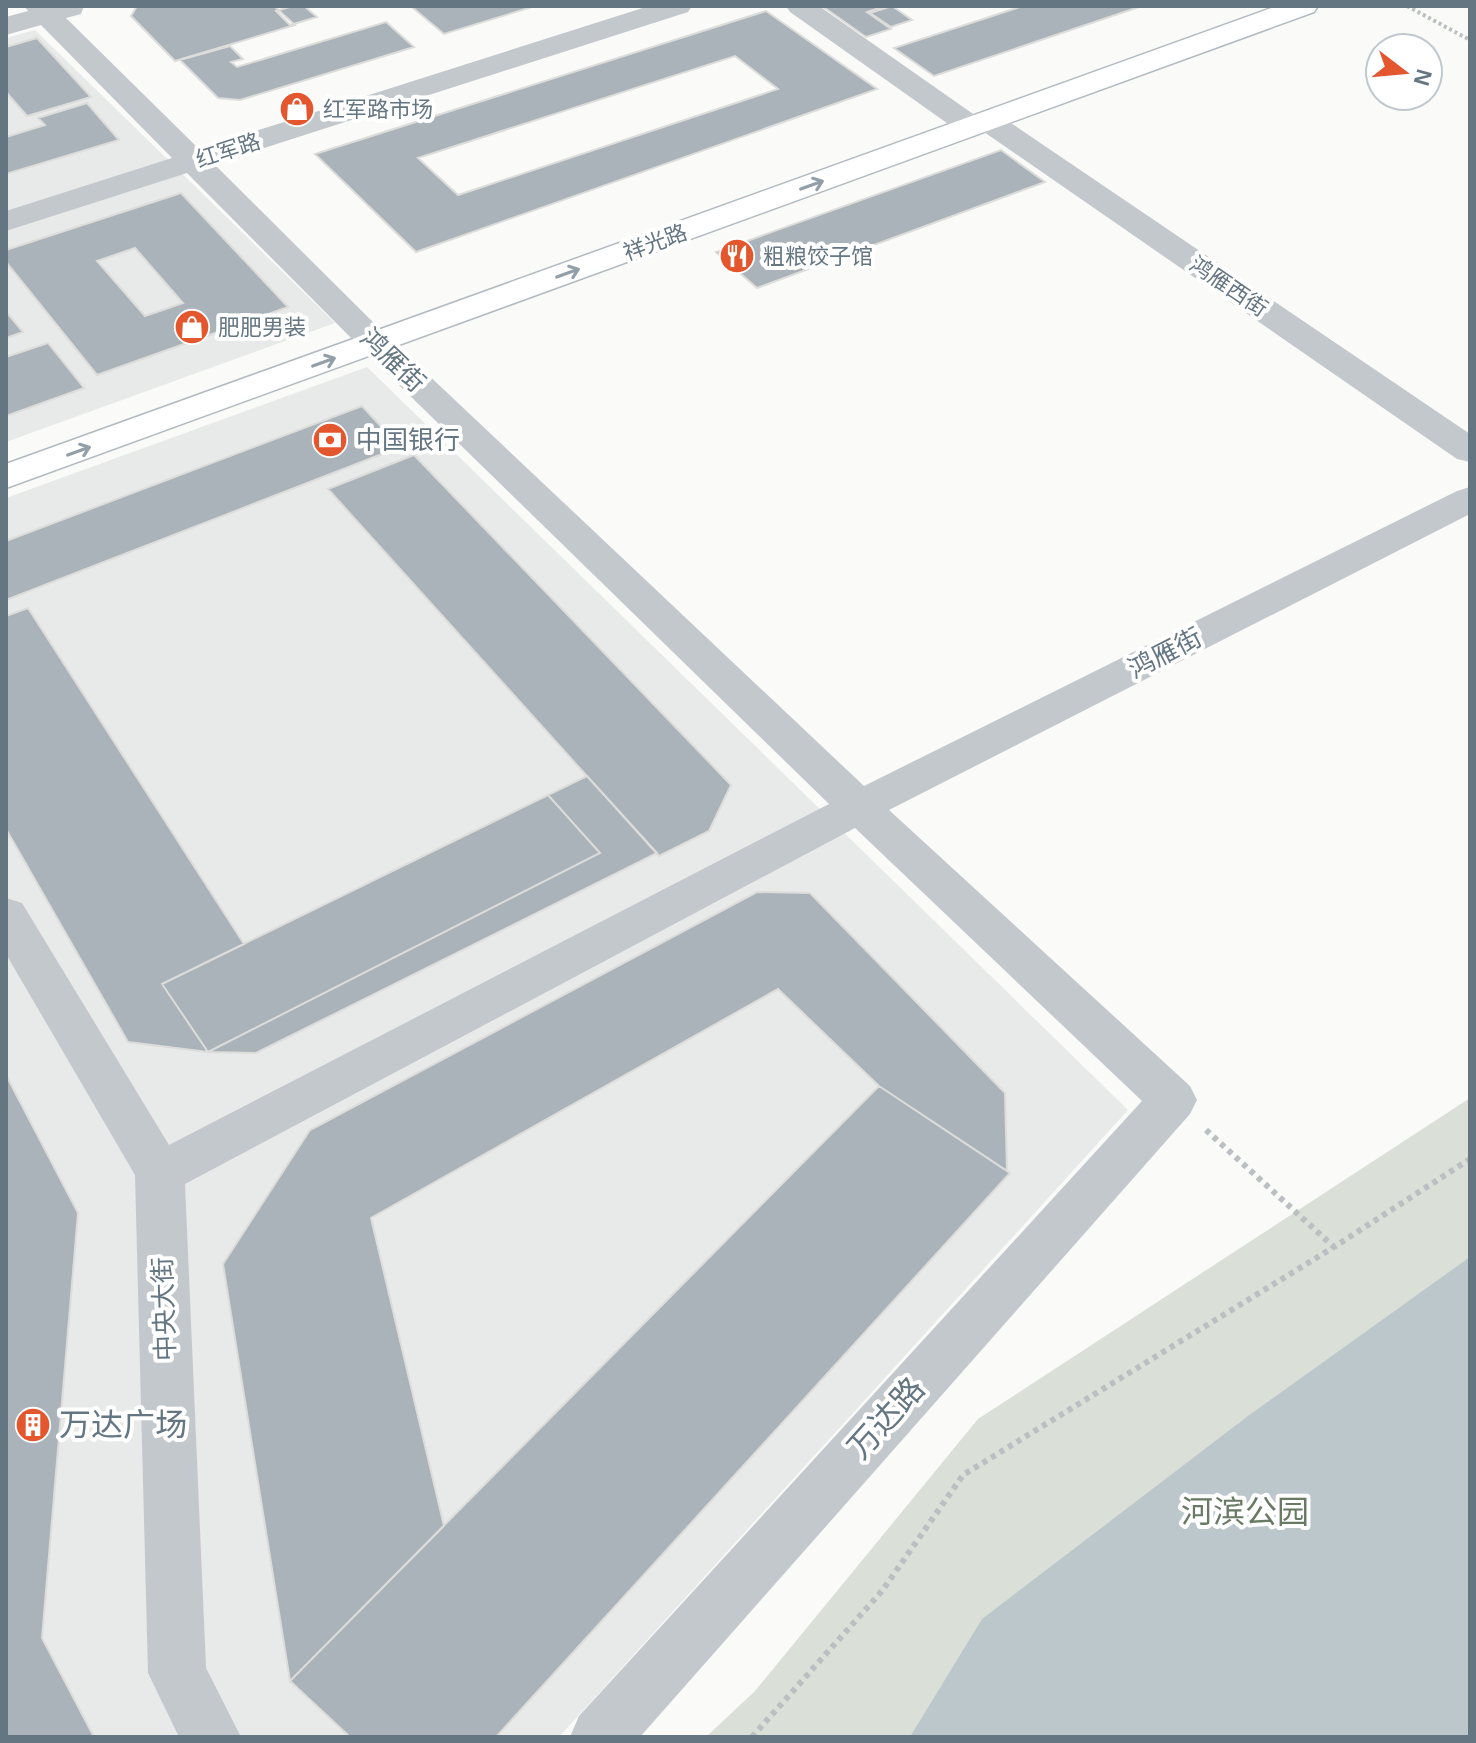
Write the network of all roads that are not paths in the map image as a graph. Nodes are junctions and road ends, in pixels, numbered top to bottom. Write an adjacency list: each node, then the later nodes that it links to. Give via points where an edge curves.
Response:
1 (77, 6): 5 (street)
2 (678, 6): 8 (street, 红军路)
3 (800, 6): 7 (street, 鸿雁西街)
4 (1304, 6): 7 (street, 祥光路)
5 (42, 10): 6 (street); 8 (street, 鸿雁街)
6 (6, 26)
7 (980, 124): 10 (street, 祥光路, one-way to 7); 11 (street, 鸿雁西街)
8 (193, 161): 9 (street, 红军路); 10 (street, 鸿雁街)
9 (6, 221)
10 (375, 343): 12 (street, 祥光路, one-way to 10); 14 (street, 鸿雁街)
11 (1470, 451)
12 (6, 477)
13 (1470, 499): 14 (street, 鸿雁街)
14 (859, 807): 16 (street, 鸿雁街); 17 (street)
15 (6, 915): 17 (street, 中央大街)
16 (1173, 1100): 19 (street, 万达路)
17 (160, 1173): 18 (street, 中央大街, via 177,1673)
18 (211, 1737)
19 (600, 1737)

